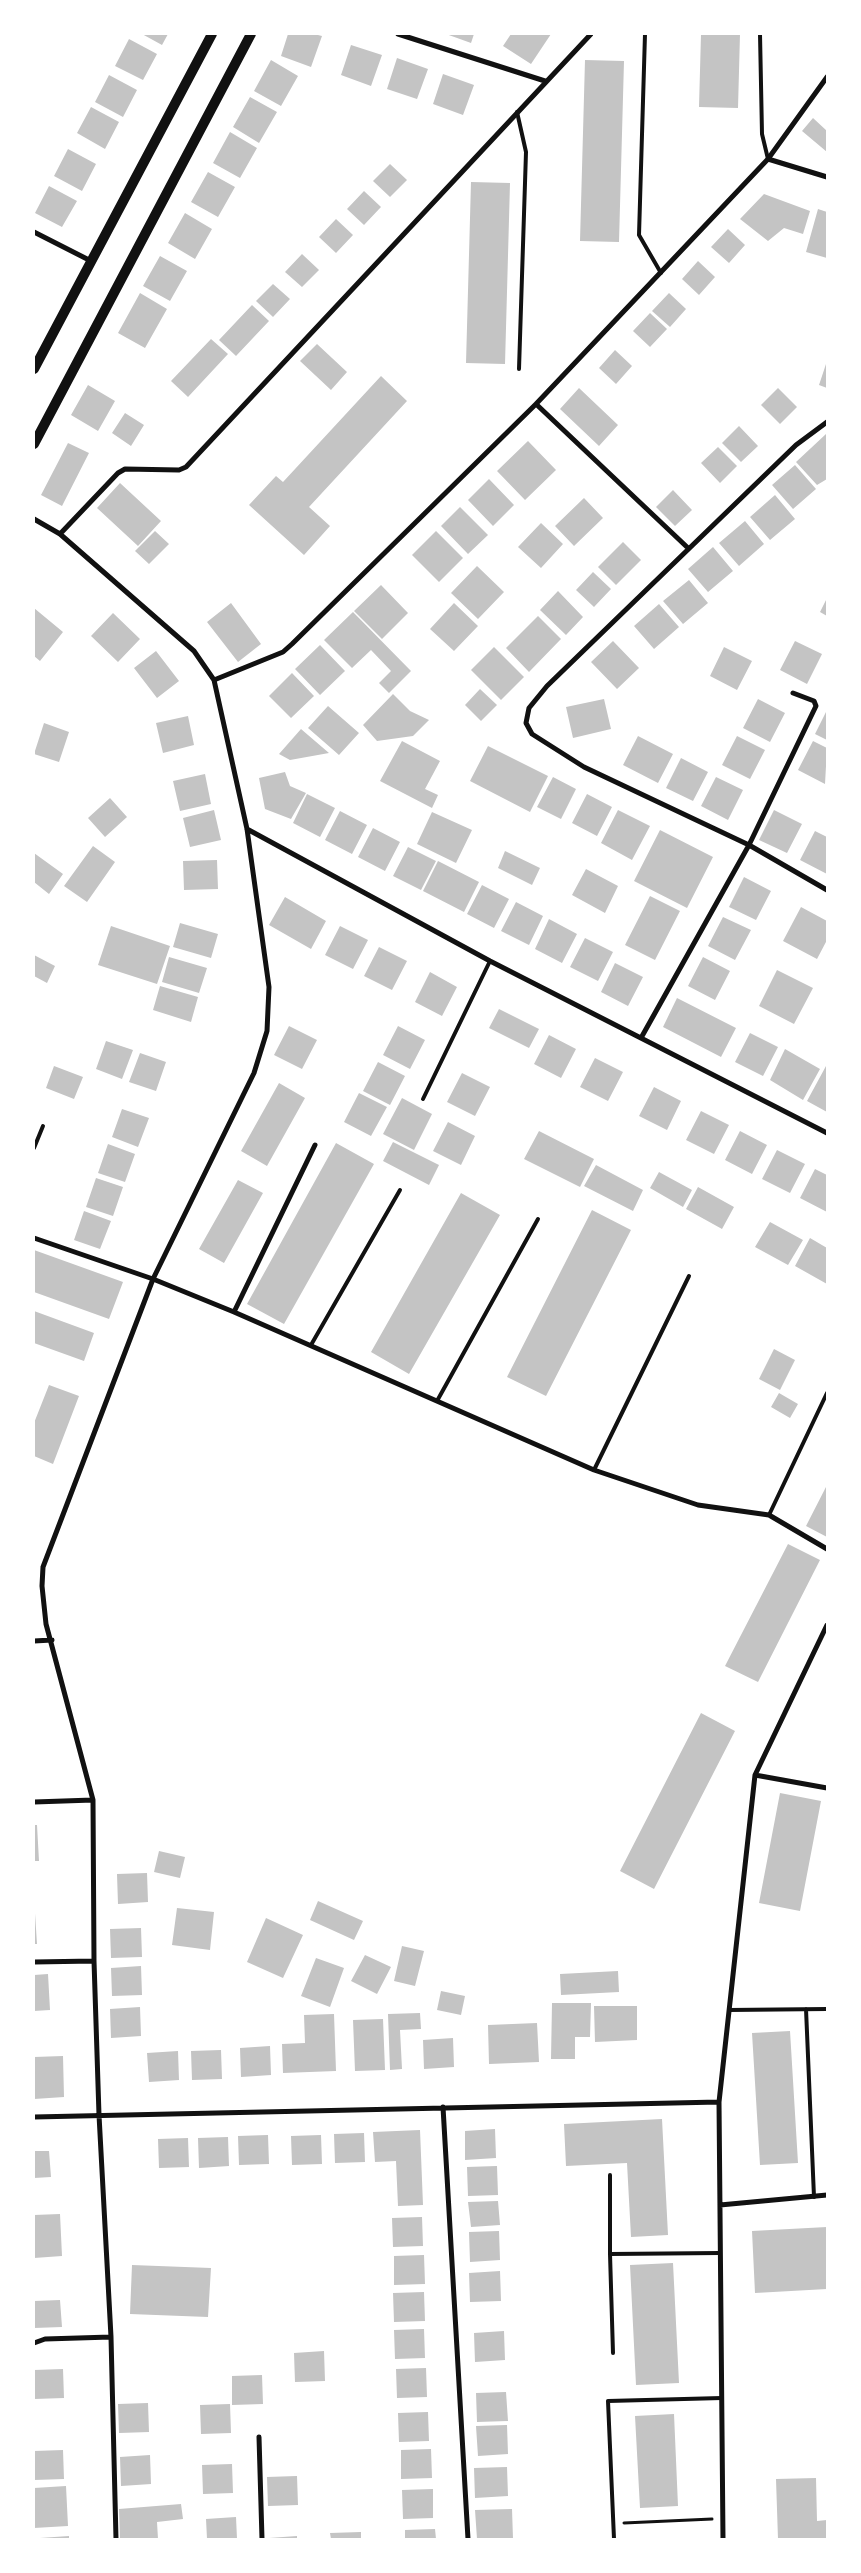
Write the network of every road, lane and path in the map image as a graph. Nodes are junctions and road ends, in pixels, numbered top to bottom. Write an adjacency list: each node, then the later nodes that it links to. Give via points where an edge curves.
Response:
1 (212, 34): 13 (main road)
2 (250, 34): 19 (main road)
3 (398, 34): 8 (street)
4 (591, 34): 8 (street)
5 (644, 34): 14 (lane, via 639,235)
6 (760, 34): 10 (lane, via 762,134)
7 (827, 77): 10 (street)
8 (545, 81): 9 (street)
9 (517, 112): 16 (lane, via 526,152); 21 (street, via 186,467 179,470 124,469)
10 (768, 160): 11 (street); 14 (street)
11 (827, 177)
12 (34, 232): 13 (street)
13 (91, 261): 15 (main road)
14 (661, 273): 17 (street)
15 (34, 368)
16 (519, 369)
17 (536, 404): 22 (street); 23 (street, via 292,644 282,652)
18 (827, 422): 22 (street, via 796,445)
19 (34, 444)
20 (34, 519): 21 (street)
21 (60, 534): 23 (street, via 194,651)
22 (688, 548): 26 (street, via 547,686 530,708 526,723 532,734 584,767)
23 (214, 680): 25 (street)
24 (793, 693): 26 (street, via 814,701 816,706)
25 (247, 829): 28 (street); 39 (street, via 269,987 267,1031 254,1073)
26 (749, 845): 27 (street); 29 (street)
27 (827, 890)
28 (490, 960): 29 (street); 30 (lane)
29 (641, 1038): 32 (street)
30 (422, 1099)
31 (43, 1126): 34 (lane)
32 (827, 1133)
33 (315, 1145): 40 (street)
34 (34, 1148)
35 (400, 1190): 41 (lane)
36 (538, 1219): 43 (lane)
37 (34, 1238): 39 (street)
38 (688, 1276): 44 (lane)
39 (154, 1279): 40 (street); 48 (street, via 43,1567 43,1605)
40 (234, 1312): 41 (street)
41 (311, 1346): 43 (street)
42 (827, 1393): 45 (lane)
43 (437, 1401): 44 (street)
44 (594, 1470): 45 (street, via 698,1505)
45 (769, 1515): 46 (street)
46 (827, 1549)
47 (827, 1625): 50 (street)
48 (52, 1640): 49 (street); 52 (street)
49 (34, 1641)
50 (755, 1775): 51 (street); 58 (street)
51 (827, 1788)
52 (93, 1800): 53 (street); 54 (street)
53 (34, 1802)
54 (94, 1961): 55 (street); 61 (street)
55 (34, 1962)
56 (806, 2009): 57 (lane); 58 (lane); 65 (lane)
57 (827, 2009)
58 (729, 2010): 59 (street)
59 (718, 2102): 60 (street); 66 (street)
60 (443, 2106): 61 (street); 78 (street)
61 (99, 2115): 62 (street); 69 (street)
62 (34, 2117)
63 (610, 2175): 68 (lane)
64 (827, 2195): 65 (street)
65 (814, 2197): 66 (street)
66 (720, 2205): 67 (street)
67 (720, 2253): 68 (lane); 72 (street)
68 (610, 2254): 71 (lane)
69 (111, 2337): 70 (street, via 45,2339); 76 (street)
70 (34, 2343)
71 (613, 2353)
72 (722, 2398): 74 (street); 75 (lane, via 608,2401)
73 (259, 2437): 77 (street)
74 (723, 2518): 75 (path); 80 (street)
75 (613, 2523): 79 (lane)
76 (116, 2539)
77 (262, 2539)
78 (468, 2539)
79 (614, 2539)
80 (723, 2539)

